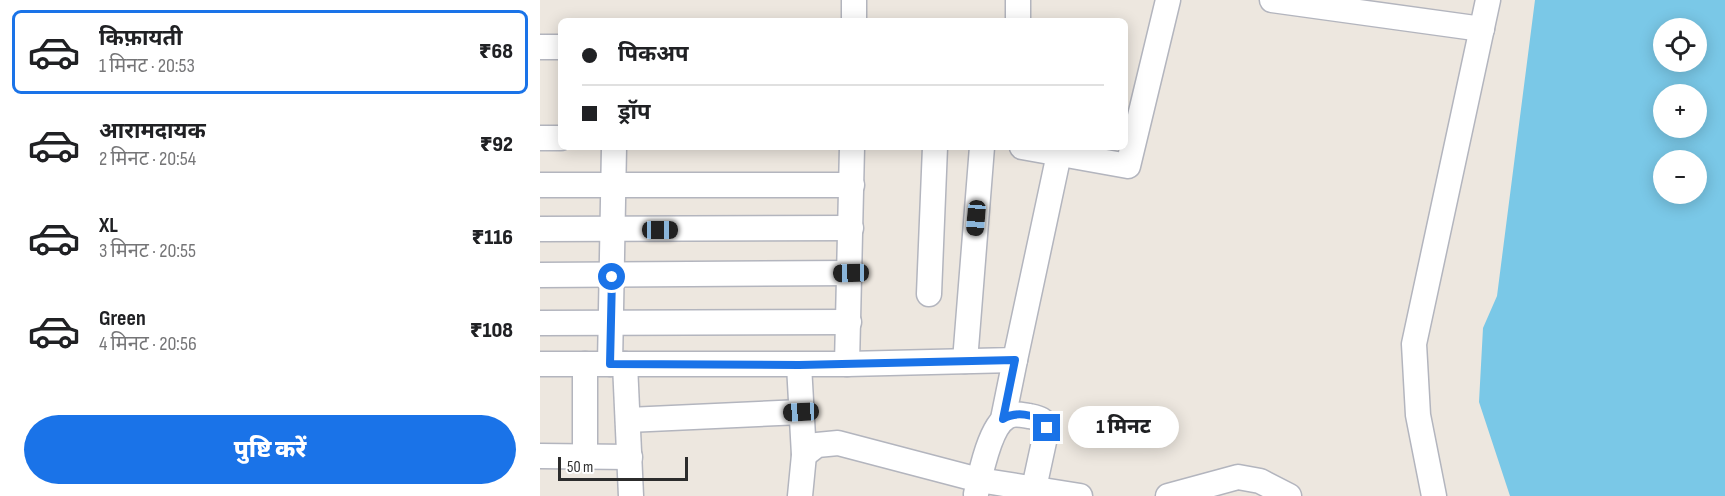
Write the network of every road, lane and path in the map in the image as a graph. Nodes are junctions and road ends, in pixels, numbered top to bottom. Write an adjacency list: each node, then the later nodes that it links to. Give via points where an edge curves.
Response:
1 (854, 0): 7 (street)
2 (1018, 0): 8 (street)
3 (1168, 0): 19 (street, via 1128,166)
4 (1488, 0): 9 (street)
5 (1282, 1): 6 (street)
6 (1409, 9): 9 (street)
7 (854, 18)
8 (1018, 18)
9 (1482, 29): 54 (street, via 1414,344 1418,415)
10 (540, 47): 11 (street)
11 (558, 47)
12 (540, 138): 13 (street)
13 (558, 138)
14 (614, 150): 22 (street)
15 (852, 150): 21 (street)
16 (935, 150): 29 (street)
17 (982, 150): 33 (street)
18 (1038, 150): 19 (street)
19 (1059, 154): 39 (street)
20 (540, 185): 22 (street)
21 (852, 185): 22 (street); 23 (street)
22 (614, 187): 25 (street)
23 (851, 228): 25 (street); 26 (street)
24 (540, 229): 25 (street)
25 (613, 230): 28 (street)
26 (851, 273): 28 (street); 30 (street)
27 (540, 275): 28 (street)
28 (612, 277): 32 (street)
29 (929, 294)
30 (849, 322): 32 (street); 37 (street)
31 (540, 323): 32 (street)
32 (611, 323): 36 (street)
33 (965, 361): 37 (street); 39 (street)
34 (540, 364): 35 (street)
35 (585, 364): 36 (street); 44 (street)
36 (618, 364): 38 (street); 41 (street)
37 (847, 364): 38 (street)
38 (799, 365): 40 (street)
39 (1008, 391): 46 (street); 47 (street, via 1010,415 1046,423)
40 (801, 412): 41 (street); 42 (street)
41 (628, 420): 45 (street)
42 (803, 451): 46 (street, via 838,443 859,446); 50 (street)
43 (540, 456): 44 (street)
44 (585, 457): 45 (street)
45 (630, 457): 49 (street)
46 (978, 488): 47 (street)
47 (1034, 488): 51 (street)
48 (1209, 490): 52 (street); 53 (street, via 1243,477)
49 (631, 495)
50 (800, 496)
51 (1080, 496)
52 (1168, 496)
53 (1289, 496)
54 (1434, 496)

